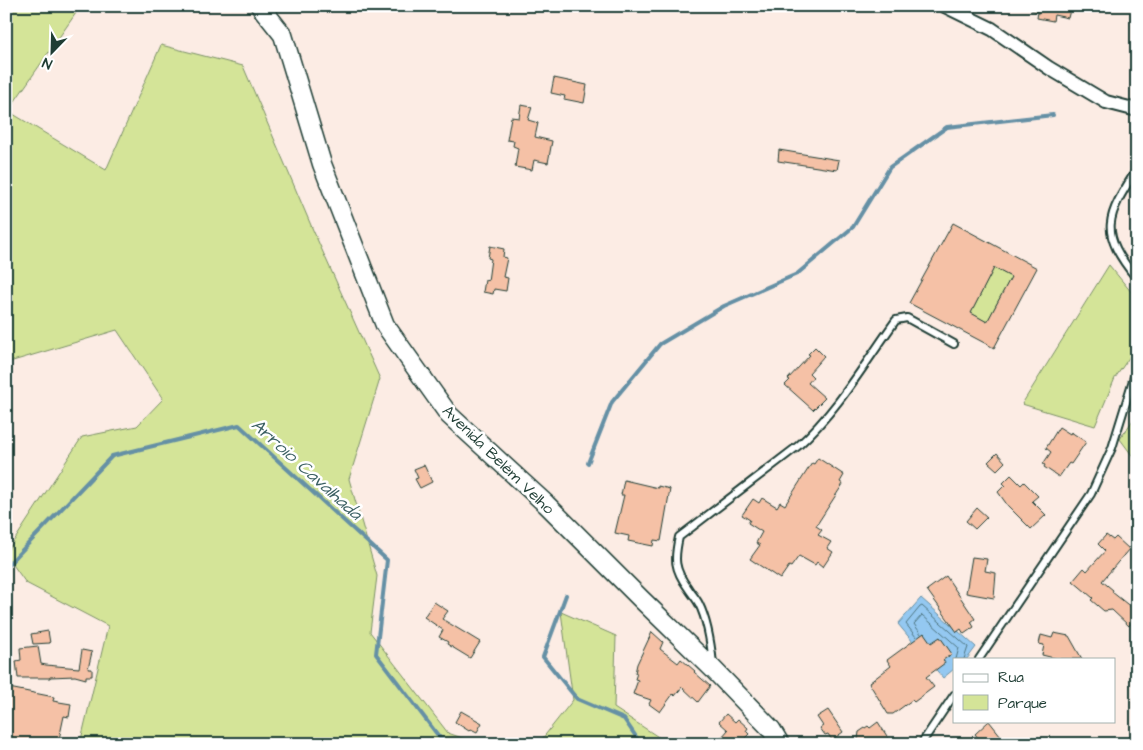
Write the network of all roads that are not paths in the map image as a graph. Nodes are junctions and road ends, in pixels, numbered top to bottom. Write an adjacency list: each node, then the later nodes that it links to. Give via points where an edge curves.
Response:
1 (260, 6): 9 (main road, Avenida Belém Velho, via 283,35 322,164 385,325 449,415 546,504)
2 (945, 6): 3 (street, via 992,29 1106,102)
3 (1137, 110)
4 (1137, 169): 5 (lane, via 1112,212 1109,225 1123,262)
5 (1137, 279)
6 (954, 344): 9 (lane, via 907,318 896,320 814,431 679,537 676,568 698,603 707,627)
7 (1137, 367): 8 (lane, via 1112,448 1091,494)
8 (980, 658)
9 (713, 669): 11 (main road, Avenida Belém Velho, via 771,729)
10 (953, 696): 12 (lane)
11 (780, 744)
12 (921, 744)

